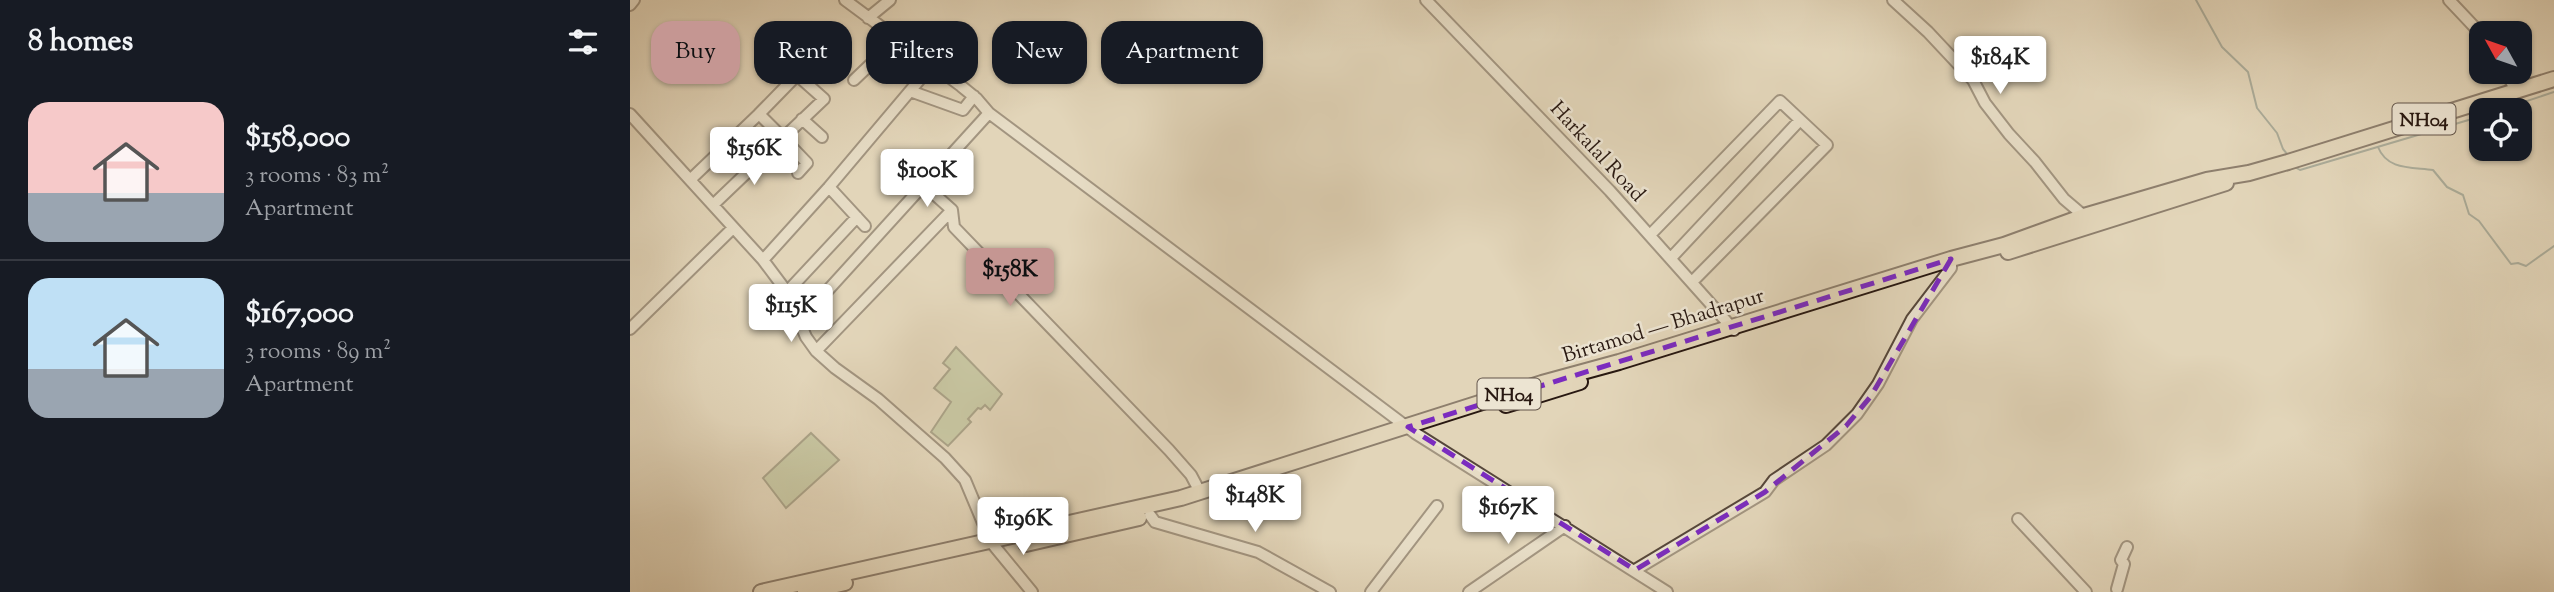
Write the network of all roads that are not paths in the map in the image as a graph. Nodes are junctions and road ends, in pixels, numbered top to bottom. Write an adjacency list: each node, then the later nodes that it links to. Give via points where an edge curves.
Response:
1 (634, 0): 7 (street)
2 (845, 0): 8 (street)
3 (890, 0): 8 (street)
4 (1426, 0): 38 (street, Harkalal Road)
5 (1893, 0): 34 (street, via 1973,80 2009,134)
6 (2449, 0): 10 (street)
7 (630, 5)
8 (868, 18): 9 (street)
9 (872, 21)
10 (2469, 21)
11 (866, 69): 13 (street)
12 (2554, 79): 18 (main road, Birtamod — Bhadrapur / NH04)
13 (854, 80)
14 (917, 84): 17 (street)
15 (958, 84): 19 (street)
16 (2512, 84): 18 (street)
17 (911, 91): 19 (street, via 963,110); 31 (street)
18 (2516, 91): 28 (main road, Birtamod — Bhadrapur / NH04)
19 (974, 96): 20 (street)
20 (989, 113): 30 (street); 48 (street)
21 (630, 114): 29 (street)
22 (759, 114): 23 (street, via 797,75 824,99); 26 (street); 29 (street)
23 (802, 119): 25 (street); 26 (street)
24 (1800, 120): 38 (street, via 1780,101); 39 (street); 42 (street, via 1827,145)
25 (822, 137)
26 (783, 138): 27 (street, via 807,163); 32 (street)
27 (797, 173)
28 (2249, 173): 34 (main road, Birtamod — Bhadrapur / NH04, via 2207,180); 41 (main road, Birtamod — Bhadrapur / NH04, via 2216,187)
29 (691, 179): 32 (street)
30 (924, 185): 33 (street); 44 (street)
31 (829, 187): 35 (street); 40 (street)
32 (713, 205): 37 (street)
33 (952, 210): 47 (street); 49 (street, via 954,227 1169,450)
34 (2084, 216): 41 (main road, Birtamod — Bhadrapur / NH04)
35 (857, 217): 36 (street); 43 (street)
36 (865, 226)
37 (733, 228): 40 (street); 45 (street)
38 (1650, 235): 39 (street, Harkalal Road)
39 (1671, 258): 42 (street, Harkalal Road)
40 (763, 260): 43 (street)
41 (1951, 263): 46 (main road, Birtamod — Bhadrapur / NH04); 57 (street, via 1912,319 1871,396 1826,445 1774,480 1765,492)
42 (1692, 282): 46 (street, Harkalal Road)
43 (787, 292): 44 (street)
44 (799, 322): 47 (street)
45 (630, 329)
46 (1734, 330): 48 (main road, Birtamod — Bhadrapur / NH04, via 1620,366 1542,383)
47 (816, 351): 55 (street, via 945,458 965,480)
48 (1411, 430): 49 (main road, Birtamod — Bhadrapur / NH04); 52 (main road, Birtamod — Bhadrapur / NH04); 54 (street)
49 (1200, 492): 51 (main road, Birtamod — Bhadrapur / NH04)
50 (1437, 506): 64 (street)
51 (1131, 515): 52 (main road, Birtamod — Bhadrapur / NH04); 55 (main road, Birtamod — Bhadrapur / NH04)
52 (1150, 515): 63 (street, via 1155,522 1258,552)
53 (2018, 519): 67 (street)
54 (1564, 526): 57 (street); 65 (street)
55 (994, 546): 58 (main road, Birtamod — Bhadrapur / NH04); 62 (street)
56 (2127, 547): 59 (street)
57 (1635, 570): 66 (street)
58 (861, 575): 60 (main road, Birtamod — Bhadrapur / NH04); 61 (main road, Birtamod — Bhadrapur / NH04)
59 (2117, 589)
60 (761, 592)
61 (805, 592)
62 (1032, 592)
63 (1331, 592)
64 (1371, 592)
65 (1469, 592)
66 (1667, 592)
67 (2086, 592)

